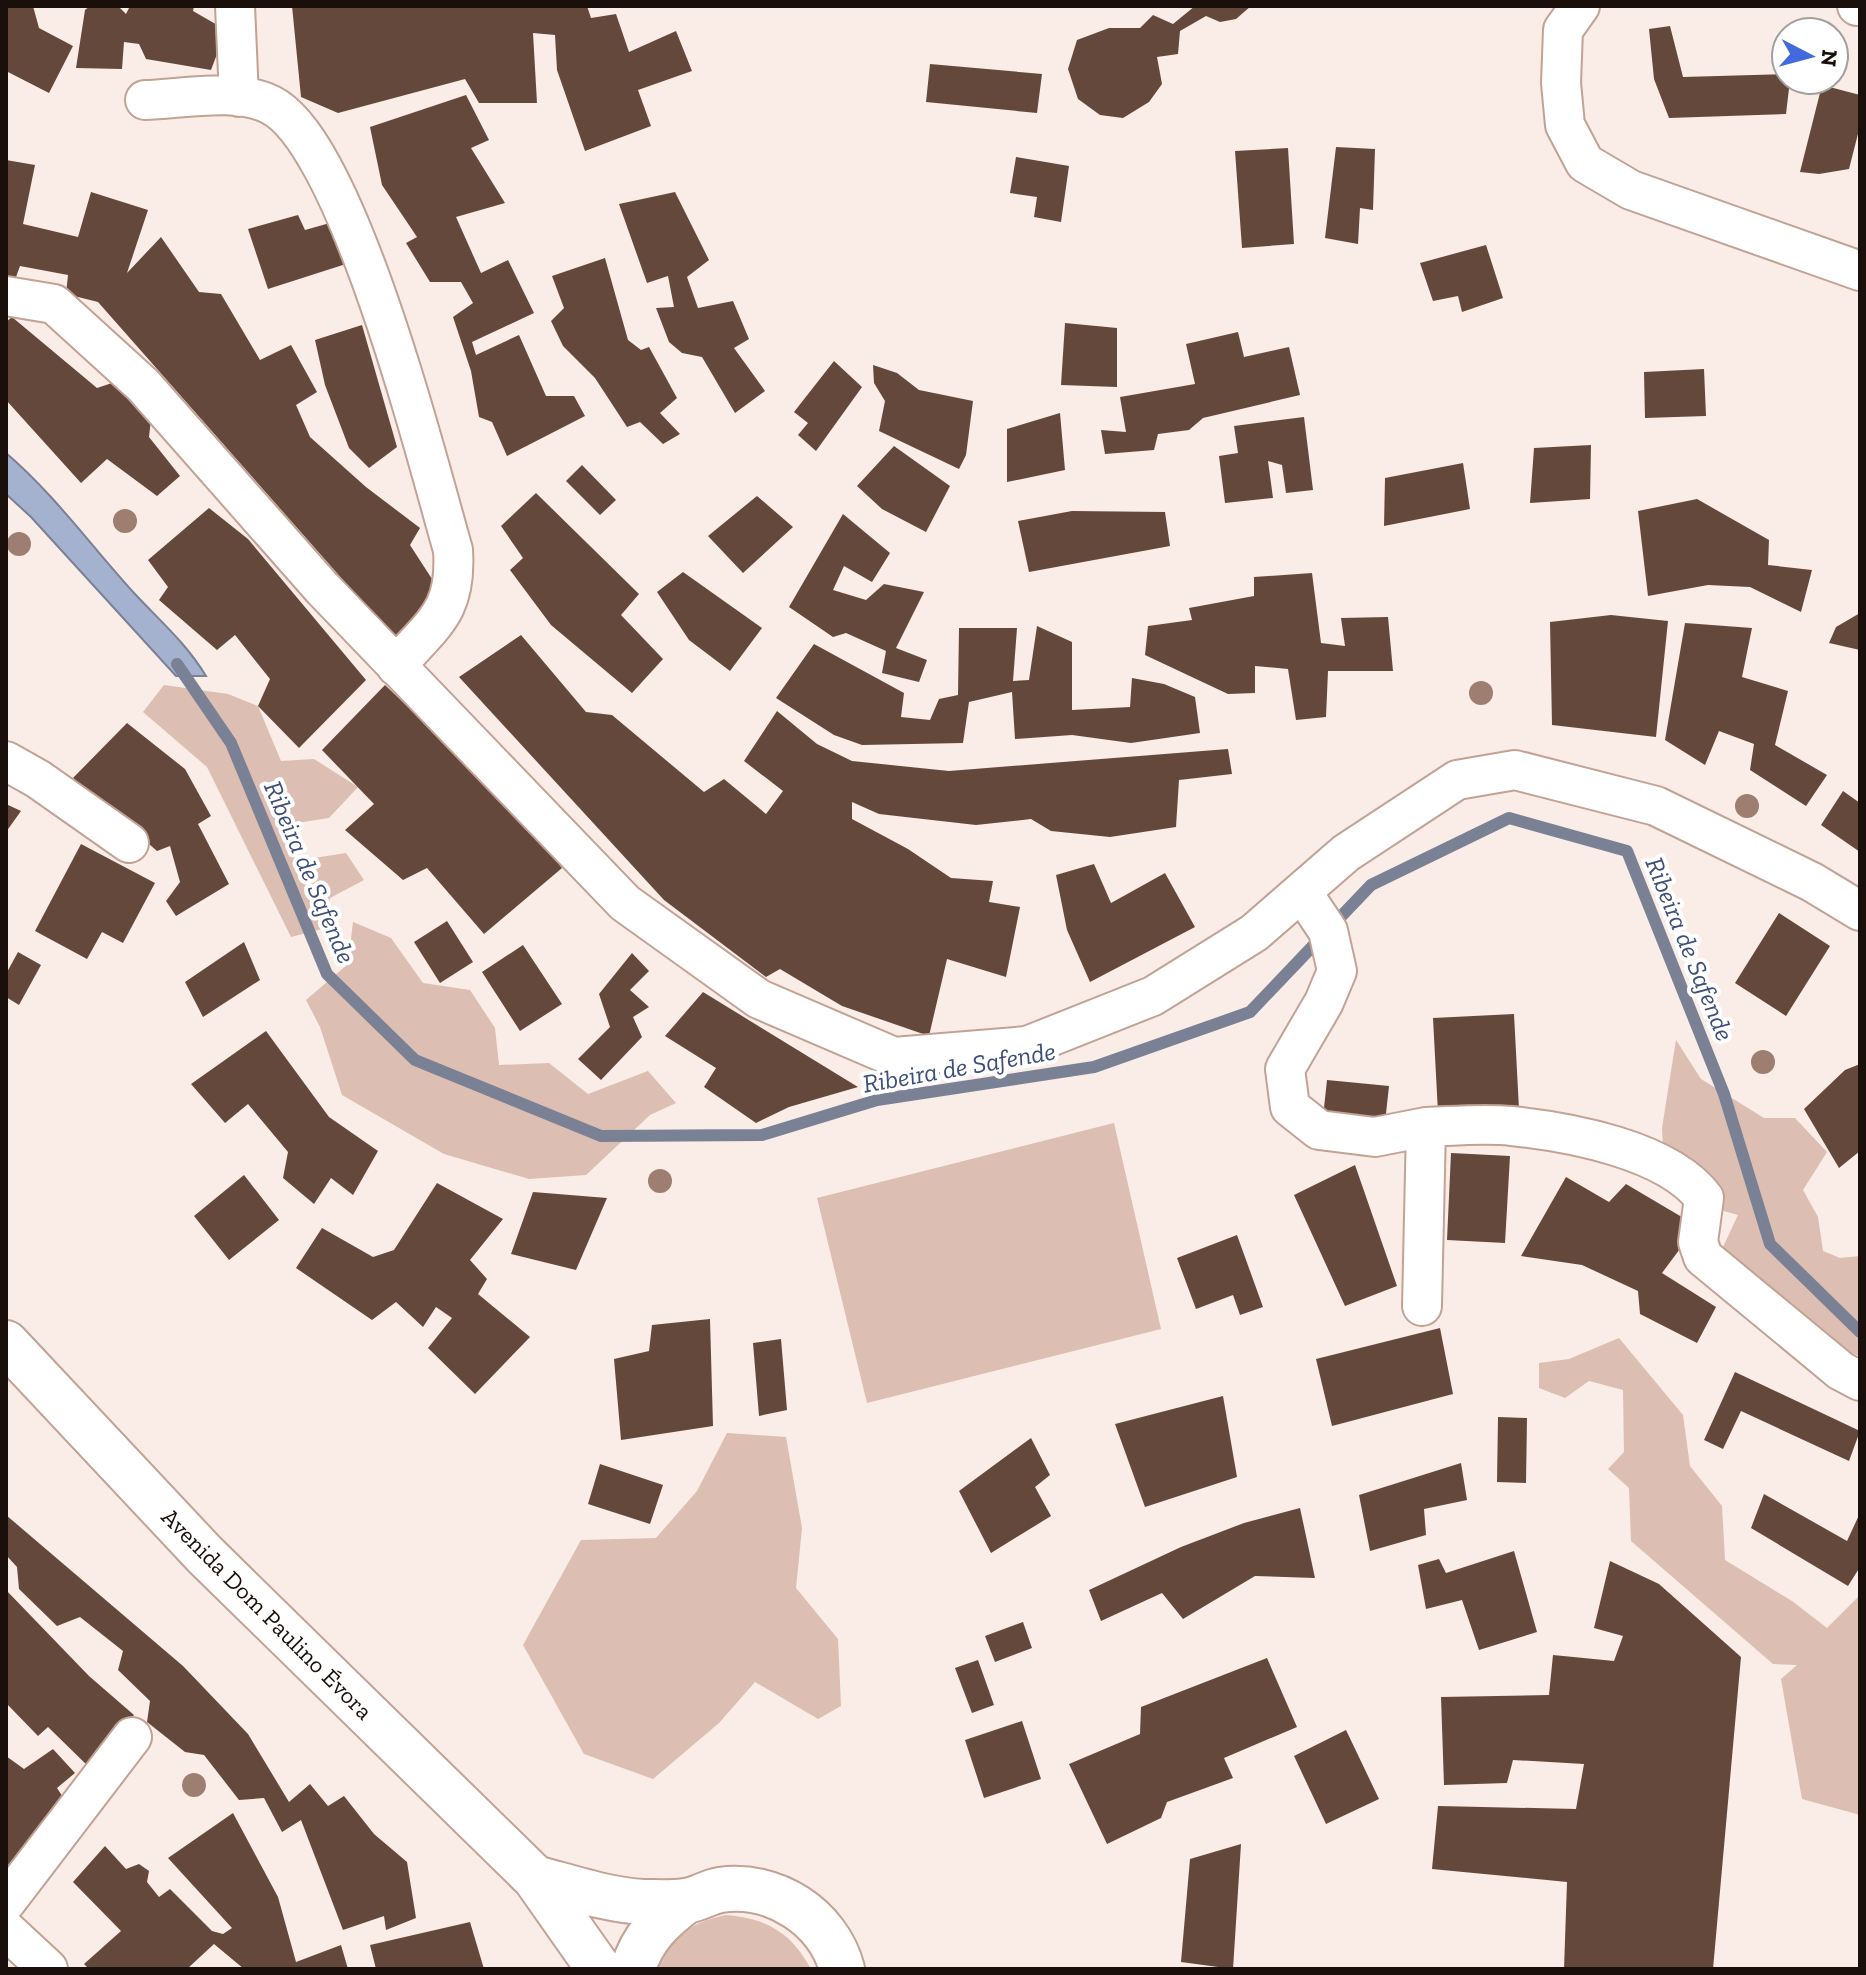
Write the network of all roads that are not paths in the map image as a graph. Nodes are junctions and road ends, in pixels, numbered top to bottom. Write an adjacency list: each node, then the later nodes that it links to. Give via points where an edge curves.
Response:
1 (235, 6): 3 (street)
2 (1580, 6): 5 (street, via 1563,30 1561,83 1565,125 1585,163 1631,190)
3 (239, 97): 4 (street); 7 (street, via 269,104 293,120 322,167 380,300 453,550 455,581 449,605)
4 (145, 100)
5 (1860, 271)
6 (6, 296): 7 (street, via 54,304 143,385)
7 (396, 666): 10 (street, via 625,903 759,999 894,1057 1027,1046 1153,996 1254,933)
8 (6, 761): 9 (street)
9 (129, 843)
10 (1302, 892): 11 (street, via 1346,853 1457,780 1515,770 1656,806); 12 (street, via 1328,931 1337,971 1285,1069 1290,1107 1319,1130 1375,1137)
11 (1860, 911)
12 (1426, 1127): 13 (street); 15 (street, via 1511,1126 1619,1146 1692,1182 1704,1198 1698,1242 1703,1257)
13 (1422, 1306)
14 (6, 1343): 17 (main road, Avenida Dom Paulino Évora, via 205,1555)
15 (1860, 1381)
16 (132, 1737): 19 (street)
17 (535, 1878): 18 (main road, via 640,1902); 22 (main road, Avenida Dom Paulino Évora)
18 (686, 1901): 23 (main road, via 658,1923); 24 (main road, via 720,1890 756,1890 790,1902 818,1924)
19 (6, 1902)
20 (6, 1930): 21 (street)
21 (48, 1969)
22 (599, 1969)
23 (633, 1969)
24 (842, 1969)

